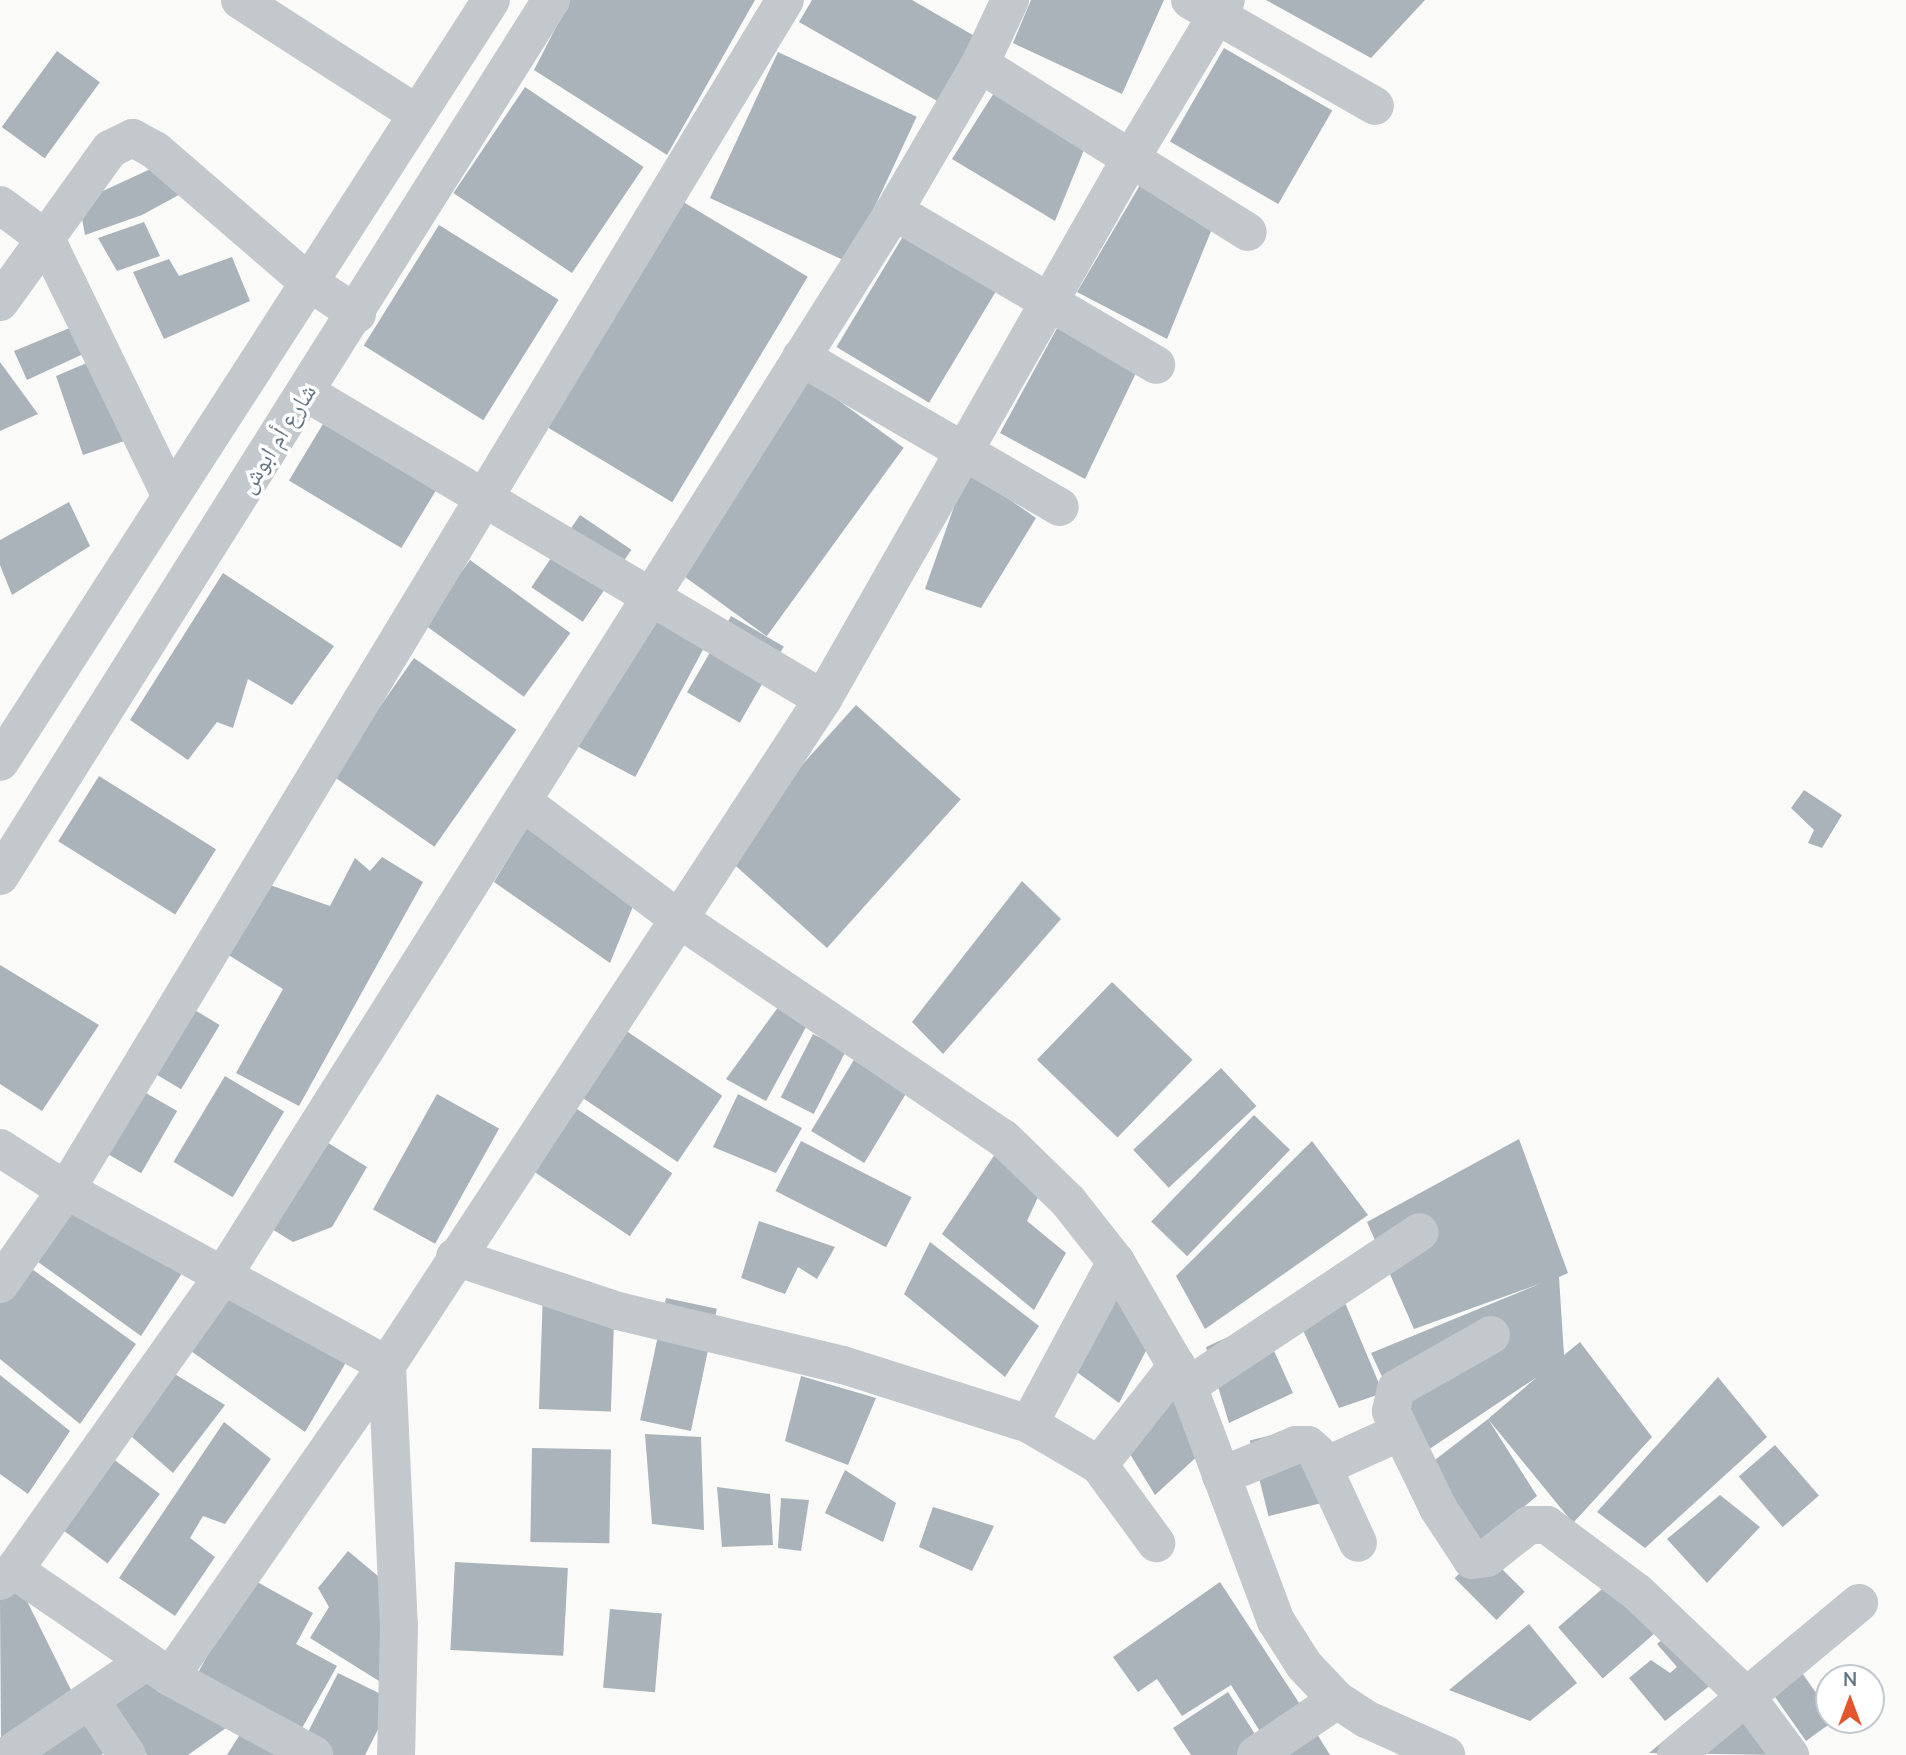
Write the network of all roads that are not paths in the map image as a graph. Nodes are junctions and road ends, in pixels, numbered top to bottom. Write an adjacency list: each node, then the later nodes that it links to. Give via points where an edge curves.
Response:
1 (240, 0): 9 (street)
2 (491, 0): 9 (street)
3 (551, 0): 18 (street, شارع أم ابوش)
4 (785, 0): 24 (street)
5 (1010, 0): 7 (street)
6 (1211, 6): 8 (street); 10 (street)
7 (980, 64): 10 (street); 12 (street)
8 (1375, 106)
9 (416, 114): 15 (street)
10 (1131, 158): 13 (street); 16 (street)
11 (0, 205): 14 (street)
12 (894, 211): 16 (street); 19 (street)
13 (1248, 232)
14 (46, 239): 15 (street, via 110,149 133,138 155,150); 17 (street); 23 (street)
15 (307, 281): 18 (street); 23 (street)
16 (1050, 301): 20 (street); 22 (street)
17 (0, 302)
18 (357, 314): 21 (street, شارع أم ابوش)
19 (801, 357): 22 (street); 26 (street)
20 (1156, 365)
21 (307, 393): 24 (street); 30 (street, شارع أم ابوش)
22 (962, 451): 25 (street); 27 (street)
23 (170, 494): 28 (street)
24 (485, 498): 26 (street); 33 (street)
25 (1060, 507)
26 (649, 596): 27 (street); 29 (street)
27 (823, 699): 31 (street)
28 (2, 749)
29 (523, 802): 31 (street); 37 (street)
30 (0, 876)
31 (678, 919): 35 (street); 36 (street, via 1003,1138 1068,1202)
32 (0, 1148): 33 (street)
33 (66, 1190): 37 (street); 38 (street)
34 (1420, 1232): 41 (street)
35 (455, 1257): 40 (street); 42 (street, via 618,1311 834,1363)
36 (1116, 1262): 41 (street); 42 (street)
37 (222, 1277): 40 (street); 49 (street)
38 (0, 1284)
39 (1491, 1335): 43 (street, via 1396,1389 1391,1410)
40 (387, 1366): 51 (street); 58 (street, via 399,1626)
41 (1182, 1376): 44 (street); 46 (street)
42 (1029, 1424): 44 (street)
43 (1400, 1432): 45 (street); 52 (street, via 1438,1508 1472,1560 1487,1558 1529,1525 1547,1525 1637,1592)
44 (1099, 1465): 47 (street)
45 (1323, 1467): 46 (street, via 1308,1446 1296,1445); 48 (street)
46 (1222, 1476): 54 (street, via 1276,1621 1304,1665)
47 (1156, 1543)
48 (1358, 1543)
49 (7, 1576): 51 (street)
50 (1859, 1603): 52 (street)
51 (159, 1669): 53 (street); 57 (street)
52 (1746, 1696): 61 (street); 62 (street)
53 (90, 1700): 55 (street); 56 (street)
54 (1338, 1700): 59 (street); 60 (street, via 1366,1719)
55 (8, 1755)
56 (127, 1755)
57 (314, 1755)
58 (396, 1755)
59 (1256, 1755)
60 (1446, 1755)
61 (1676, 1755)
62 (1790, 1755)

